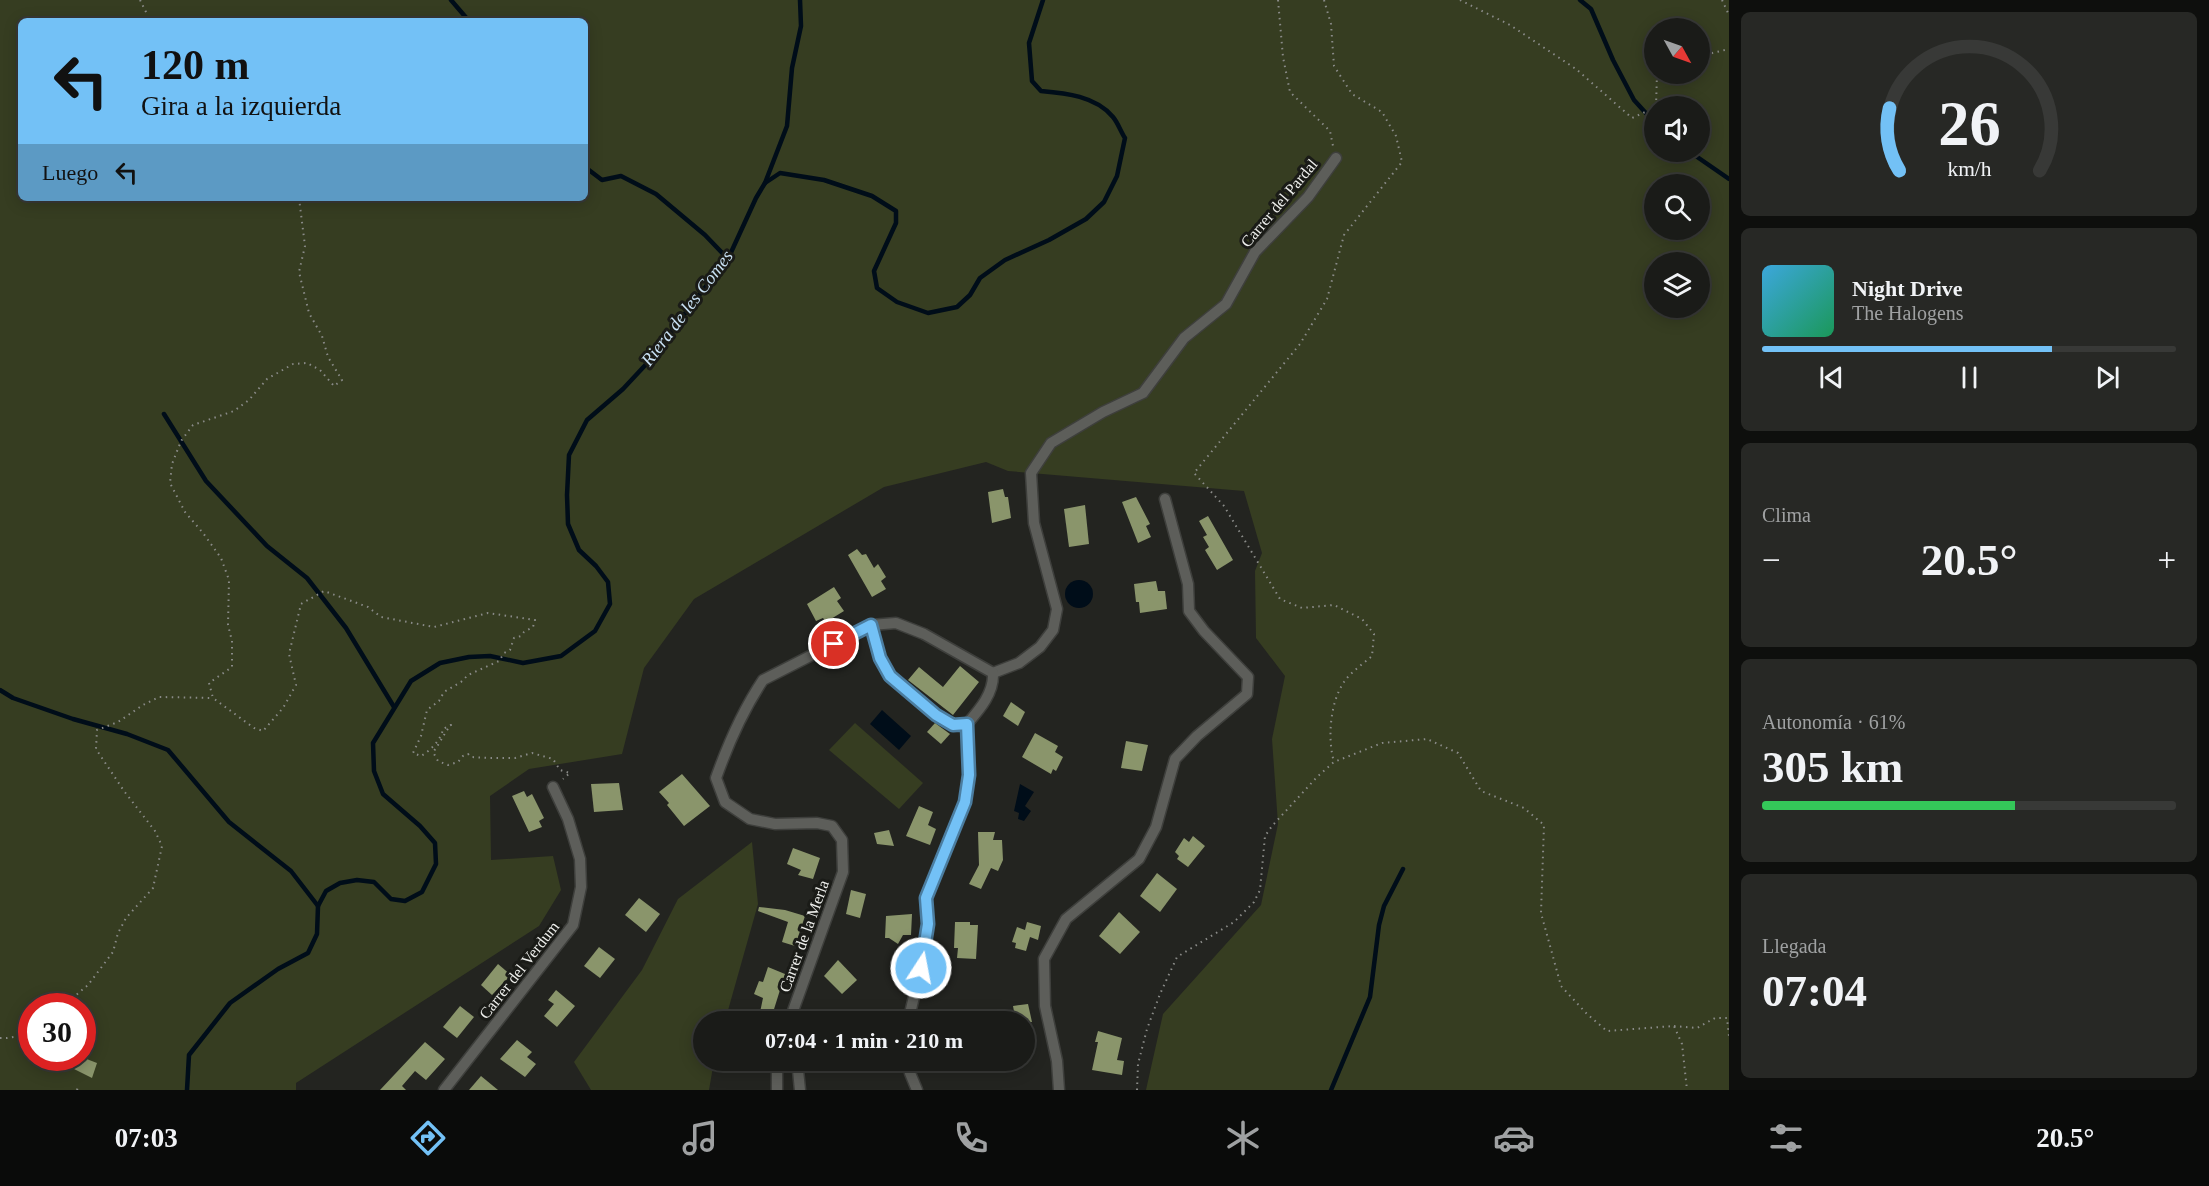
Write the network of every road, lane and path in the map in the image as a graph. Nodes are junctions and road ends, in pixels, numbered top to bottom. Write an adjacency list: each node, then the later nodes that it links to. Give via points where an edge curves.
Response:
1 (140, 0): 7 (path)
2 (1278, 0): 11 (path, via 1282,57 1290,92 1330,131)
3 (1324, 0): 18 (path, via 1331,24 1334,66 1352,94 1382,112 1396,136 1402,162 1344,235 1327,299 1300,344 1194,473 1224,506 1280,599 1302,608 1334,605 1362,619 1374,634 1372,656 1346,679 1335,704 1330,728)
4 (1460, 0): 10 (path, via 1510,24 1576,69 1632,118)
5 (1722, 0): 6 (path)
6 (1729, 15)
7 (147, 18)
8 (1729, 49): 9 (path)
9 (1710, 54)
10 (1644, 112)
11 (1336, 158): 15 (street, Carrer del Pardal, via 1308,197 1255,252 1226,304 1184,338 1143,393 1051,444 1031,473 1034,523 1057,609 1053,630 1040,647)
12 (299, 201): 16 (path, via 305,246 299,272 309,313 342,380 334,386 320,370 307,363 293,364 267,379 234,411 193,425 172,464 170,483 185,512 221,558 229,580 232,667 209,683)
13 (1165, 499): 34 (street, via 1188,584 1189,612 1248,677 1247,694 1175,759 1156,827 1139,859 1066,919 1044,958 1045,1006)
14 (871, 625): 15 (street, Carrer de la Merla, via 896,623 914,630); 17 (street, via 880,658 890,676 936,715 953,725); 21 (street, Carrer de la Merla, via 763,680 716,778 725,802 750,819 832,826 842,840 843,872)
15 (993, 677): 17 (street, via 984,705)
16 (213, 698): 19 (path, via 264,731 284,708 296,684 290,654 301,604 324,591 368,607 381,617 434,627 488,612 535,620 533,627 514,638 510,650 499,661 468,675 427,710 422,736 413,753 421,756 440,738 443,729 451,725 433,752 438,760 448,765 468,754 515,758 532,753 553,759 560,770 570,773); 20 (path, via 159,697 97,730 96,749 162,846 153,888 126,918 113,952)
17 (967, 724): 22 (street, via 969,775 965,802 926,898 925,950)
18 (1334, 762): 23 (path, via 1382,743 1427,739 1458,753 1480,791 1524,808 1544,825 1541,913 1561,986 1607,1031); 35 (path, via 1265,837 1260,890 1254,902 1234,922 1177,957 1147,1029 1138,1064)
19 (553, 787): 30 (street, Carrer del Verdum, via 580,859 581,888 573,925)
20 (78, 993)
21 (794, 1011)
22 (911, 1011)
23 (1674, 1026): 25 (path, via 1697,1029 1715,1018 1727,1018); 36 (path, via 1682,1044)
24 (18, 1036): 26 (path)
25 (1729, 1036)
26 (0, 1038)
27 (777, 1071): 31 (street)
28 (798, 1071): 32 (street)
29 (910, 1071): 33 (street)
30 (444, 1090)
31 (777, 1090)
32 (800, 1090)
33 (917, 1090)
34 (1059, 1090)
35 (1137, 1090)
36 (1687, 1090)

